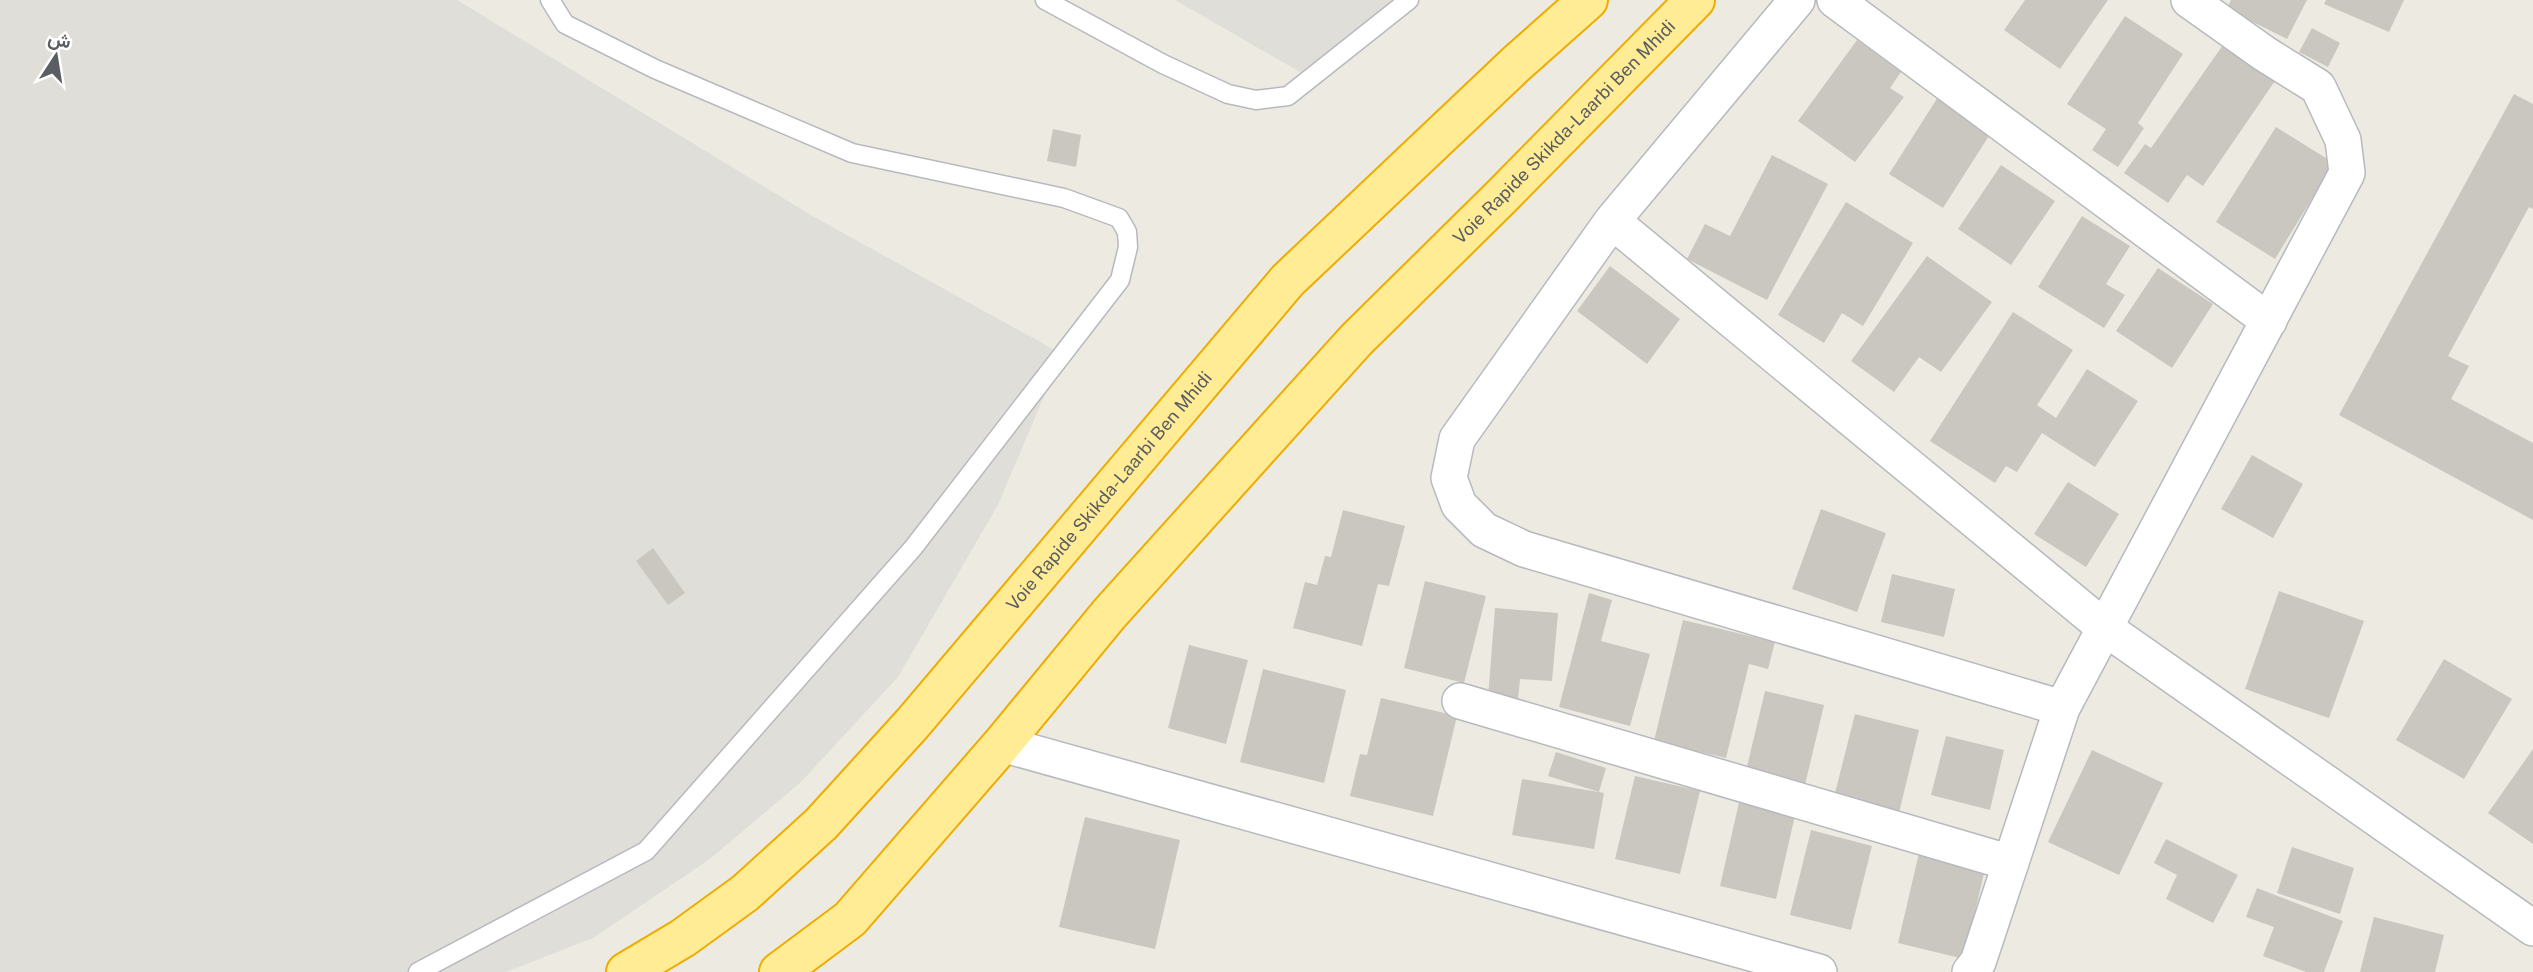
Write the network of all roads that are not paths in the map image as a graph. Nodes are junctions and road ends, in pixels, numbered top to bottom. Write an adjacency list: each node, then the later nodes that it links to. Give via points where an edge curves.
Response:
1 (550, 0): 17 (lane, via 565,23 644,64 852,153 1064,198 1119,218 1128,247 1120,280 913,548 646,851)
2 (1045, 0): 3 (lane, via 1163,64 1228,94 1256,100 1288,96)
3 (1409, 0)
4 (1588, 0): 18 (highway, Voie Rapide Skikda-Laarbi Ben Mhidi, via 1288,280 912,724 821,824 745,893)
5 (1695, 0): 14 (highway, Voie Rapide Skikda-Laarbi Ben Mhidi, via 1356,340 1110,613)
6 (1797, 0): 9 (street)
7 (1835, 0): 10 (street)
8 (2189, 0): 10 (street, via 2318,87 2343,140 2347,173)
9 (1612, 221): 11 (street); 13 (street, via 1457,439 1449,478 1459,505 1484,530 1524,550)
10 (2269, 321): 11 (street)
11 (2105, 628): 13 (street); 16 (street)
12 (1460, 701): 15 (street)
13 (2062, 708): 15 (street)
14 (1002, 744): 19 (highway, Voie Rapide Skikda-Laarbi Ben Mhidi, via 850,919); 20 (street)
15 (2011, 863): 21 (street, via 1978,962)
16 (2533, 928)
17 (418, 972)
18 (626, 972)
19 (779, 972)
20 (1819, 972)
21 (1970, 972)

